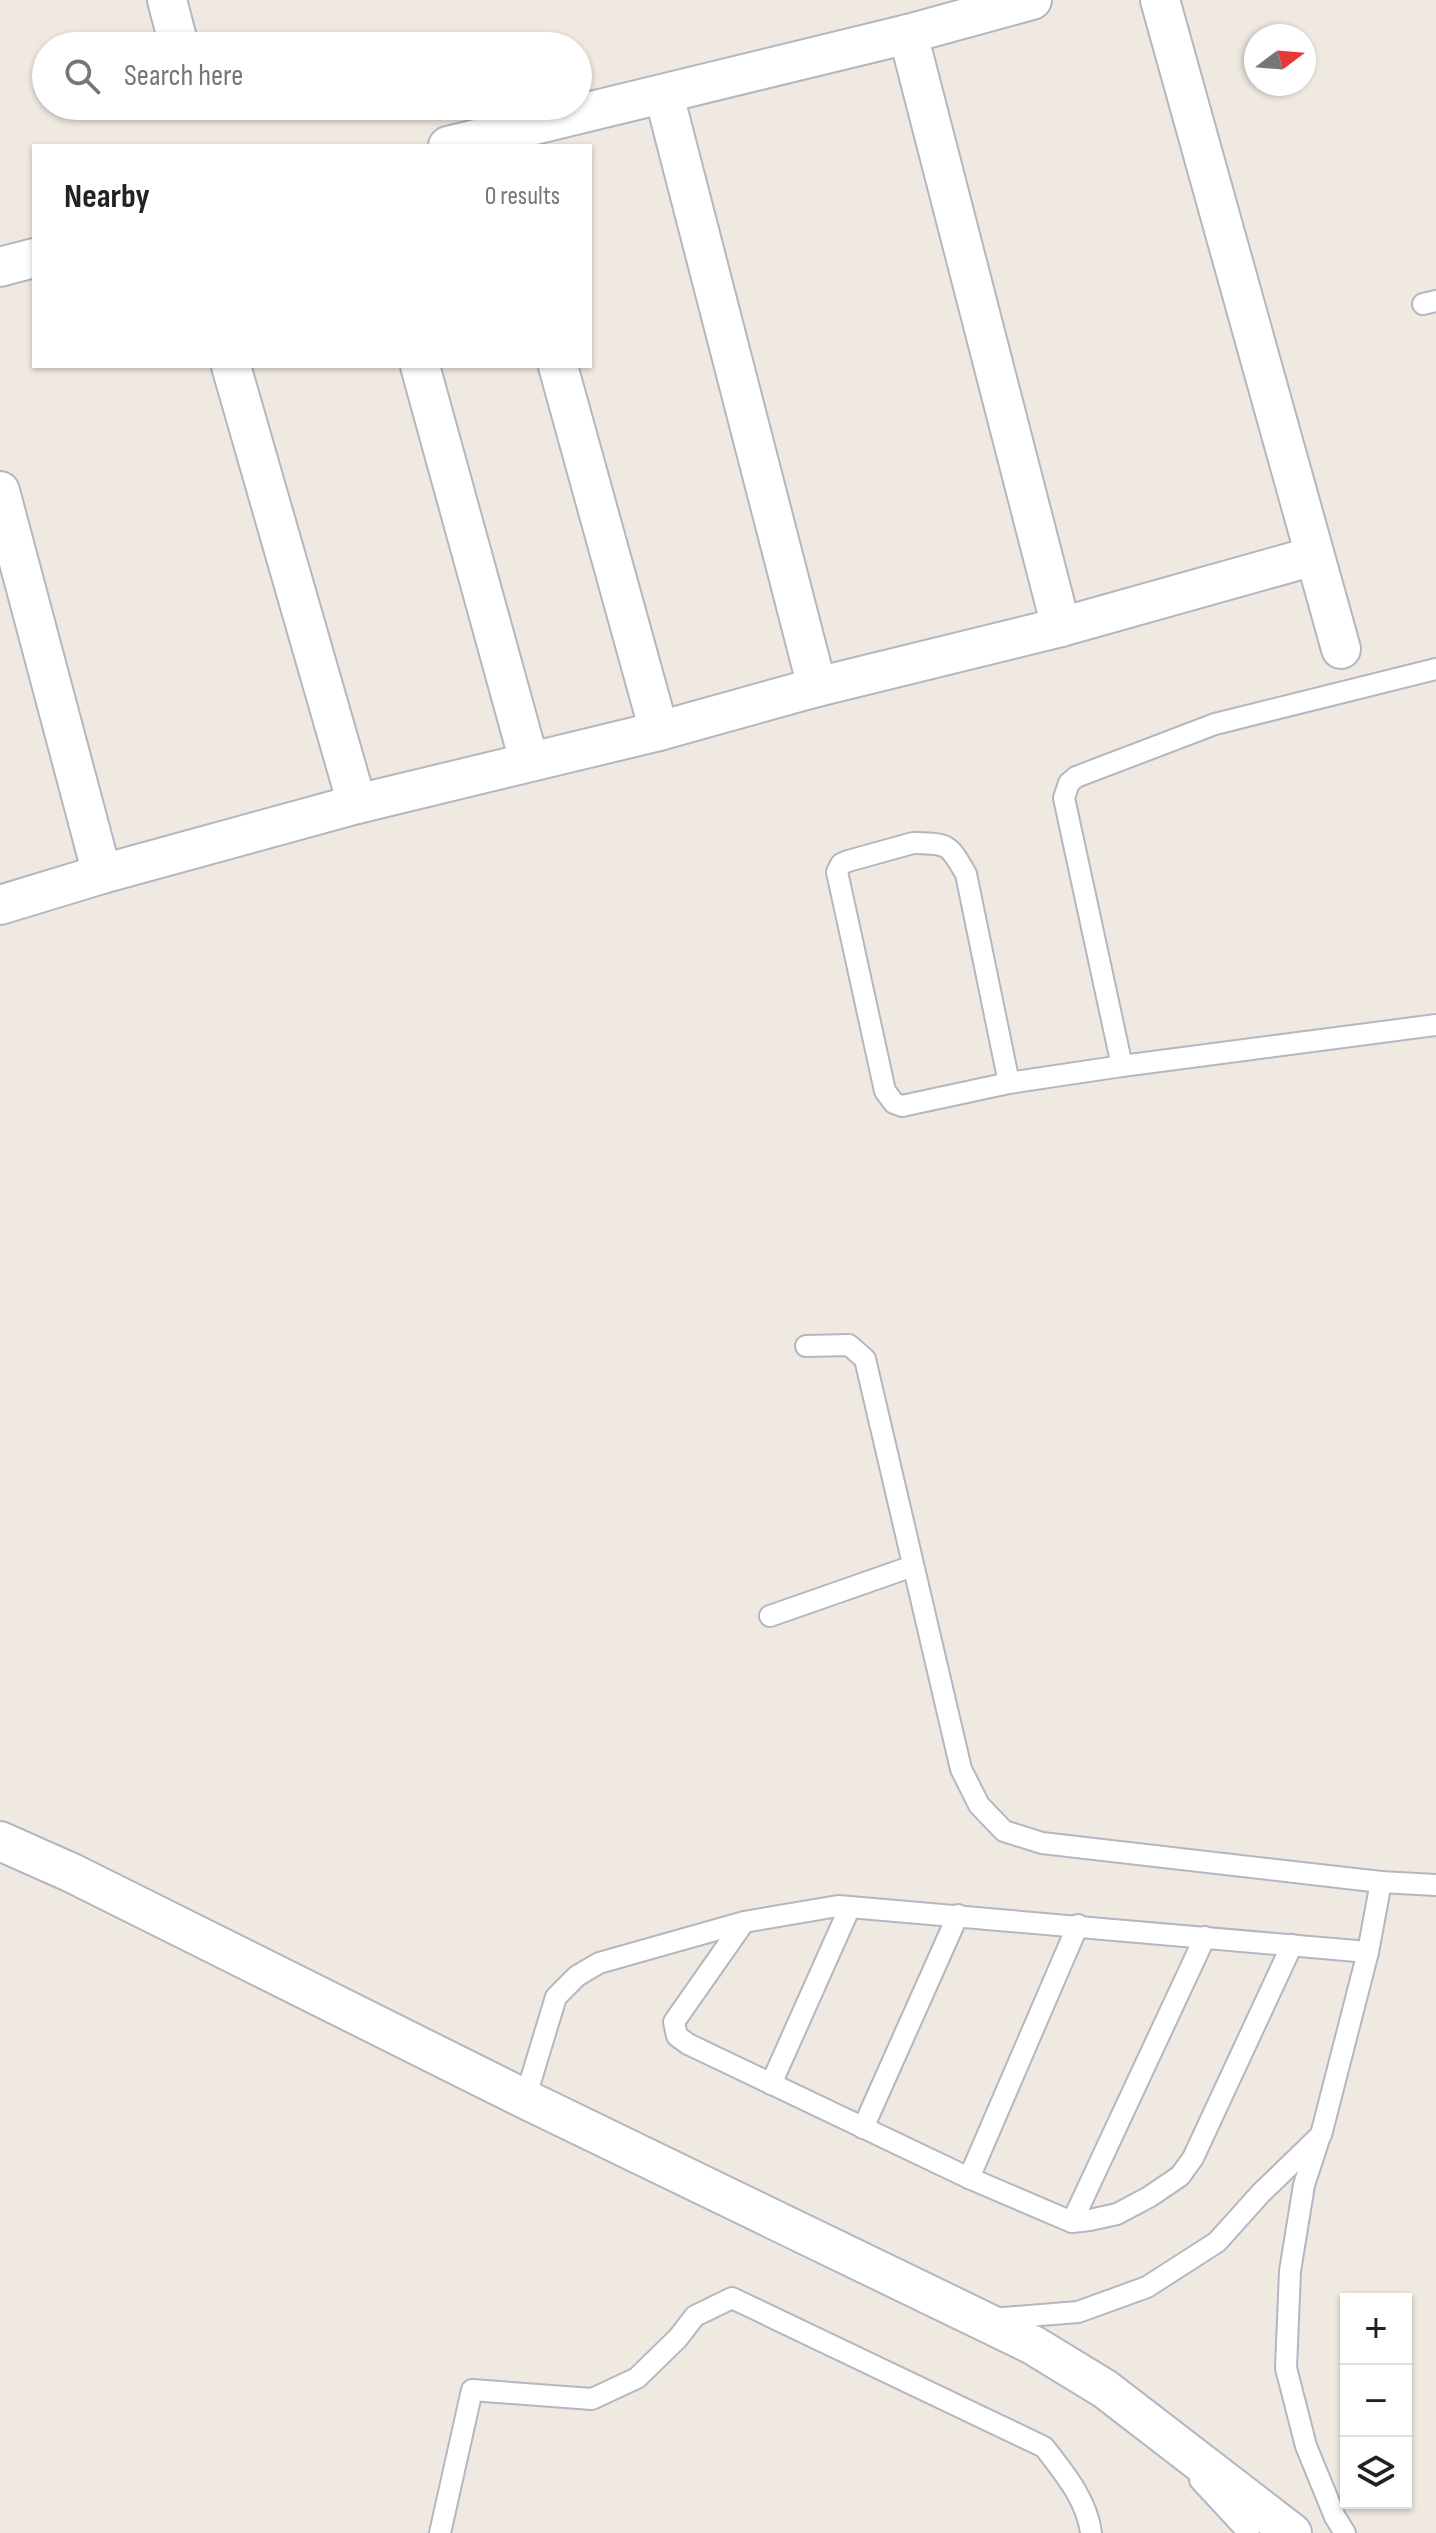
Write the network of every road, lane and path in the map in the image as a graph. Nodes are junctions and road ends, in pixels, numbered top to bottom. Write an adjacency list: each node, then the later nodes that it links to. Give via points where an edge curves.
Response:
1 (167, 0): 4 (street)
2 (1032, 0): 5 (street)
3 (1160, 0): 17 (street)
4 (175, 32)
5 (908, 34): 6 (street); 18 (street)
6 (664, 95): 7 (street); 21 (street)
7 (592, 114)
8 (570, 120): 9 (street)
9 (495, 140): 10 (street)
10 (464, 144)
11 (32, 259): 12 (street)
12 (0, 267)
13 (232, 368): 24 (street)
14 (421, 368): 23 (street)
15 (559, 368): 22 (street)
16 (0, 491): 25 (street)
17 (1314, 556): 18 (street); 19 (street)
18 (1061, 627): 21 (street)
19 (1341, 649)
20 (1436, 669): 28 (lane, via 1215,724 1088,771 1069,783 1064,798)
21 (817, 687): 22 (street)
22 (659, 731): 23 (street)
23 (529, 761): 24 (street)
24 (357, 804): 25 (street)
25 (102, 874): 26 (street)
26 (0, 905)
27 (1436, 1025): 28 (lane)
28 (1122, 1066): 29 (lane)
29 (1009, 1083): 29 (lane, via 902,1106 894,1103 885,1091 837,872 841,864 913,843 941,844 952,851 966,874)
30 (806, 1346): 31 (lane, via 849,1345 865,1359)
31 (913, 1566): 32 (lane); 34 (lane, via 961,1769 979,1805 1004,1831 1042,1843)
32 (770, 1616)
33 (0, 1841): 44 (street)
34 (1381, 1882): 35 (lane); 42 (lane)
35 (1436, 1885)
36 (850, 1907): 37 (lane); 38 (lane); 43 (lane)
37 (958, 1915): 39 (lane); 45 (lane)
38 (744, 1922): 43 (lane, via 674,2022 677,2036 688,2044); 44 (lane, via 599,1963 577,1976 556,1997)
39 (1078, 1925): 40 (lane); 47 (lane)
40 (1205, 1937): 41 (lane); 48 (lane)
41 (1292, 1945): 42 (lane); 48 (lane, via 1180,2176 1117,2214)
42 (1368, 1952): 46 (lane)
43 (771, 2084): 45 (lane)
44 (525, 2099): 49 (street)
45 (863, 2128): 47 (lane)
46 (1321, 2135): 49 (lane, via 1217,2242 1147,2287 1078,2312); 55 (lane, via 1304,2185 1290,2271 1286,2368 1306,2446)
47 (969, 2178): 48 (lane)
48 (1072, 2222)
49 (979, 2320): 50 (street, via 1069,2365)
50 (1139, 2415): 53 (lane); 54 (street)
51 (440, 2533): 52 (lane, via 472,2390 592,2399 637,2378 695,2316 732,2298 1044,2447 1069,2479)
52 (1091, 2533)
53 (1249, 2533)
54 (1292, 2533)
55 (1345, 2533)

